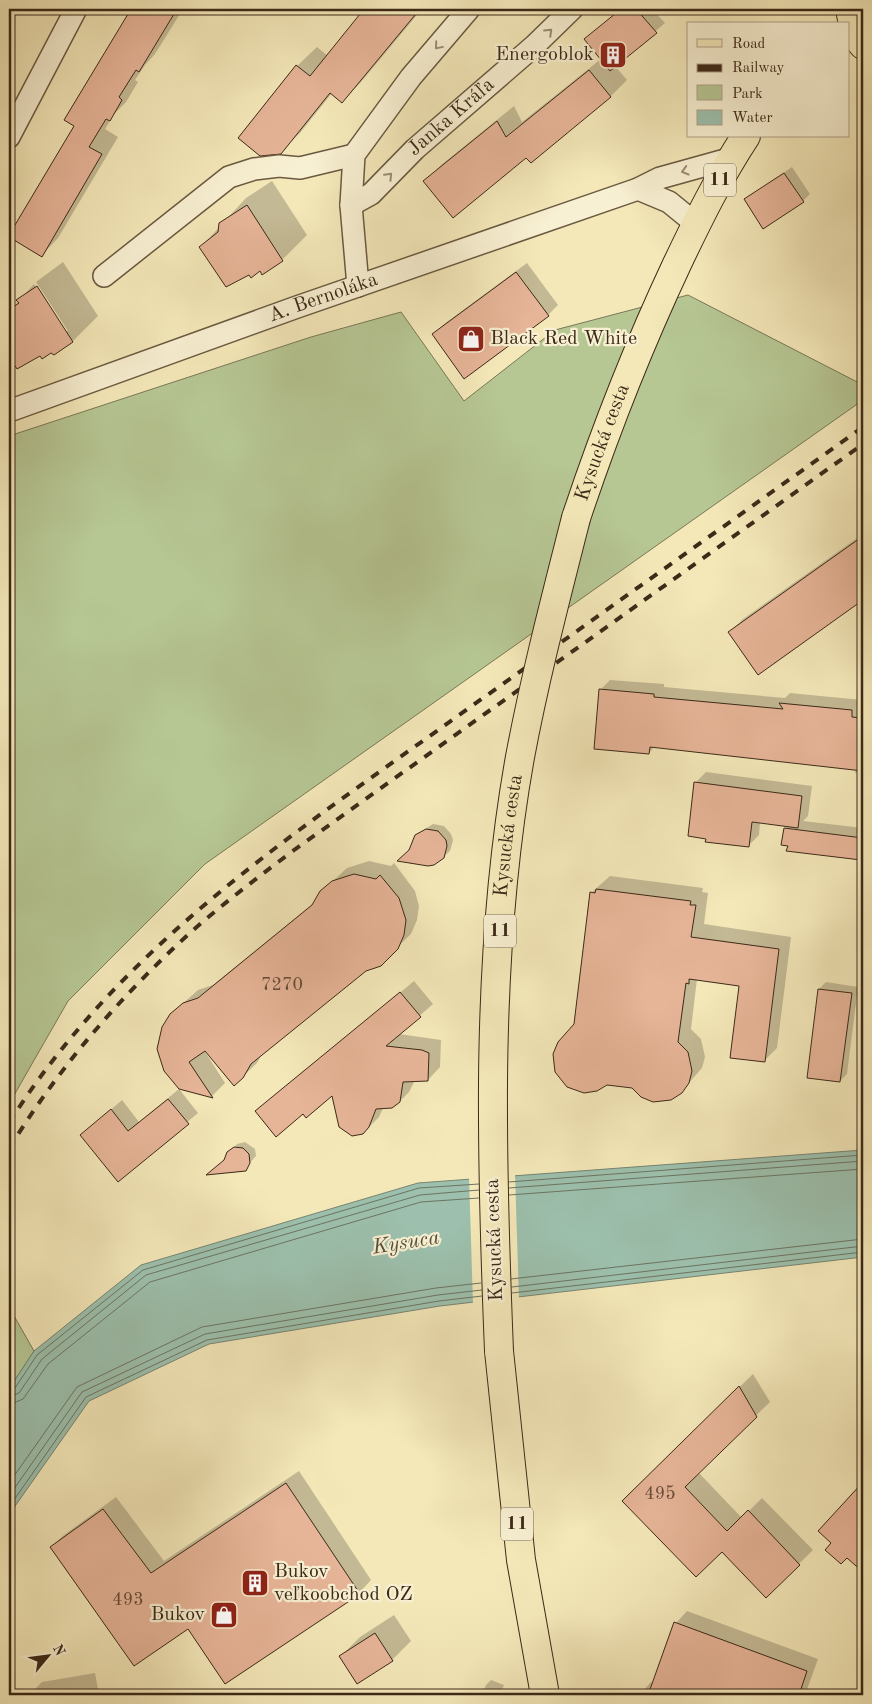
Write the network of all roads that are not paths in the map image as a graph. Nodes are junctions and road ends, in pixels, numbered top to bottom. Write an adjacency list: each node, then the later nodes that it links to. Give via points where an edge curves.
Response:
1 (76, 9): 8 (street)
2 (469, 9): 10 (street, one-way to 10, via 411,78)
3 (572, 9): 12 (street, Janka Kráľa, one-way to 3, via 372,194 415,149)
4 (850, 24): 5 (main road)
5 (863, 45)
6 (863, 51): 7 (main road)
7 (850, 55)
8 (9, 137)
9 (739, 147): 11 (street, A. Bernoláka, one-way to 11); 13 (main road, Kysucká cesta / 11)
10 (354, 155): 12 (street); 14 (street, via 300,168 279,166 229,177)
11 (638, 189): 13 (street, via 669,202); 15 (street, A. Bernoláka)
12 (351, 204): 15 (street)
13 (696, 224): 17 (main road, Kysucká cesta / 11, bridge, via 628,373 576,518 520,758 507,855 498,956 493,1116 494,1245 499,1351 521,1560)
14 (104, 276)
15 (358, 286): 16 (street, A. Bernoláka)
16 (9, 412)
17 (545, 1695)

